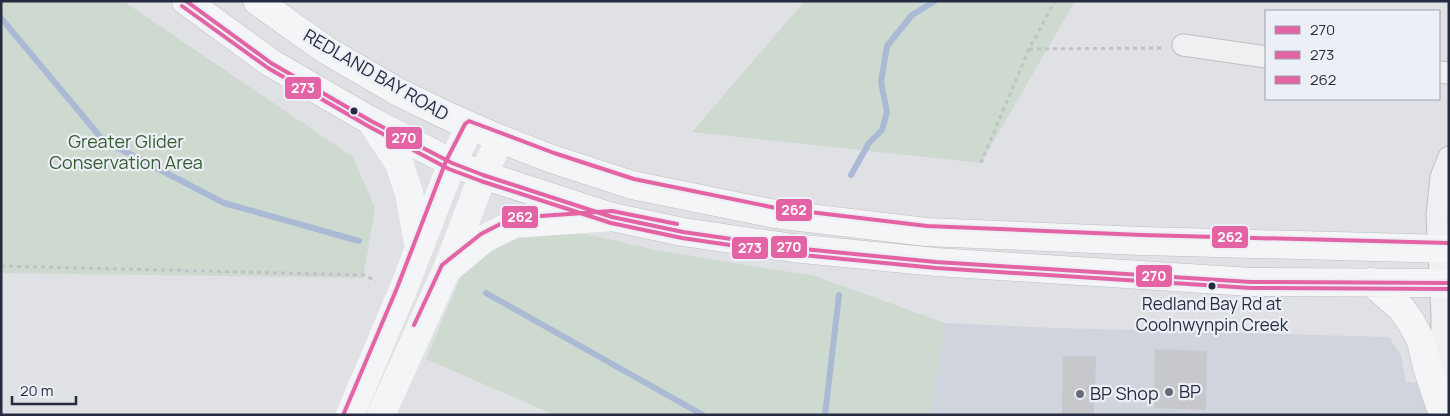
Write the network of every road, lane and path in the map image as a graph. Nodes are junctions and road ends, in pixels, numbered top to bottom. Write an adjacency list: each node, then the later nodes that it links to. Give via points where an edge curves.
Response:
1 (186, 1): 7 (main road, via 271,63)
2 (257, 1): 8 (main road, REDLAND BAY ROAD, via 326,50 400,93)
3 (1055, 1): 5 (path)
4 (1183, 45): 5 (path); 6 (street)
5 (1029, 49): 12 (path)
6 (1265, 57)
7 (370, 122): 11 (main road); 15 (main road, via 399,164 409,193)
8 (470, 127): 9 (main road, REDLAND BAY ROAD); 11 (main road)
9 (500, 139): 13 (main road); 16 (main road, REDLAND BAY ROAD, via 632,185 775,214 926,232)
10 (1449, 157): 16 (street, via 1441,176 1437,215)
11 (452, 163): 13 (main road); 15 (main road)
12 (981, 163)
13 (483, 175): 14 (main road); 18 (main road)
14 (612, 217): 18 (main road, via 514,224 484,238); 20 (main road, via 683,232 793,248 936,262 1251,282)
15 (419, 248): 23 (main road)
16 (1444, 248): 21 (street)
17 (1, 266): 19 (path, via 364,275)
18 (447, 269): 24 (main road)
19 (376, 281)
20 (1371, 282): 21 (main road); 22 (main road, via 1402,309 1411,322 1421,341)
21 (1445, 283): 22 (street)
22 (1441, 410)
23 (350, 415)
24 (381, 415)

